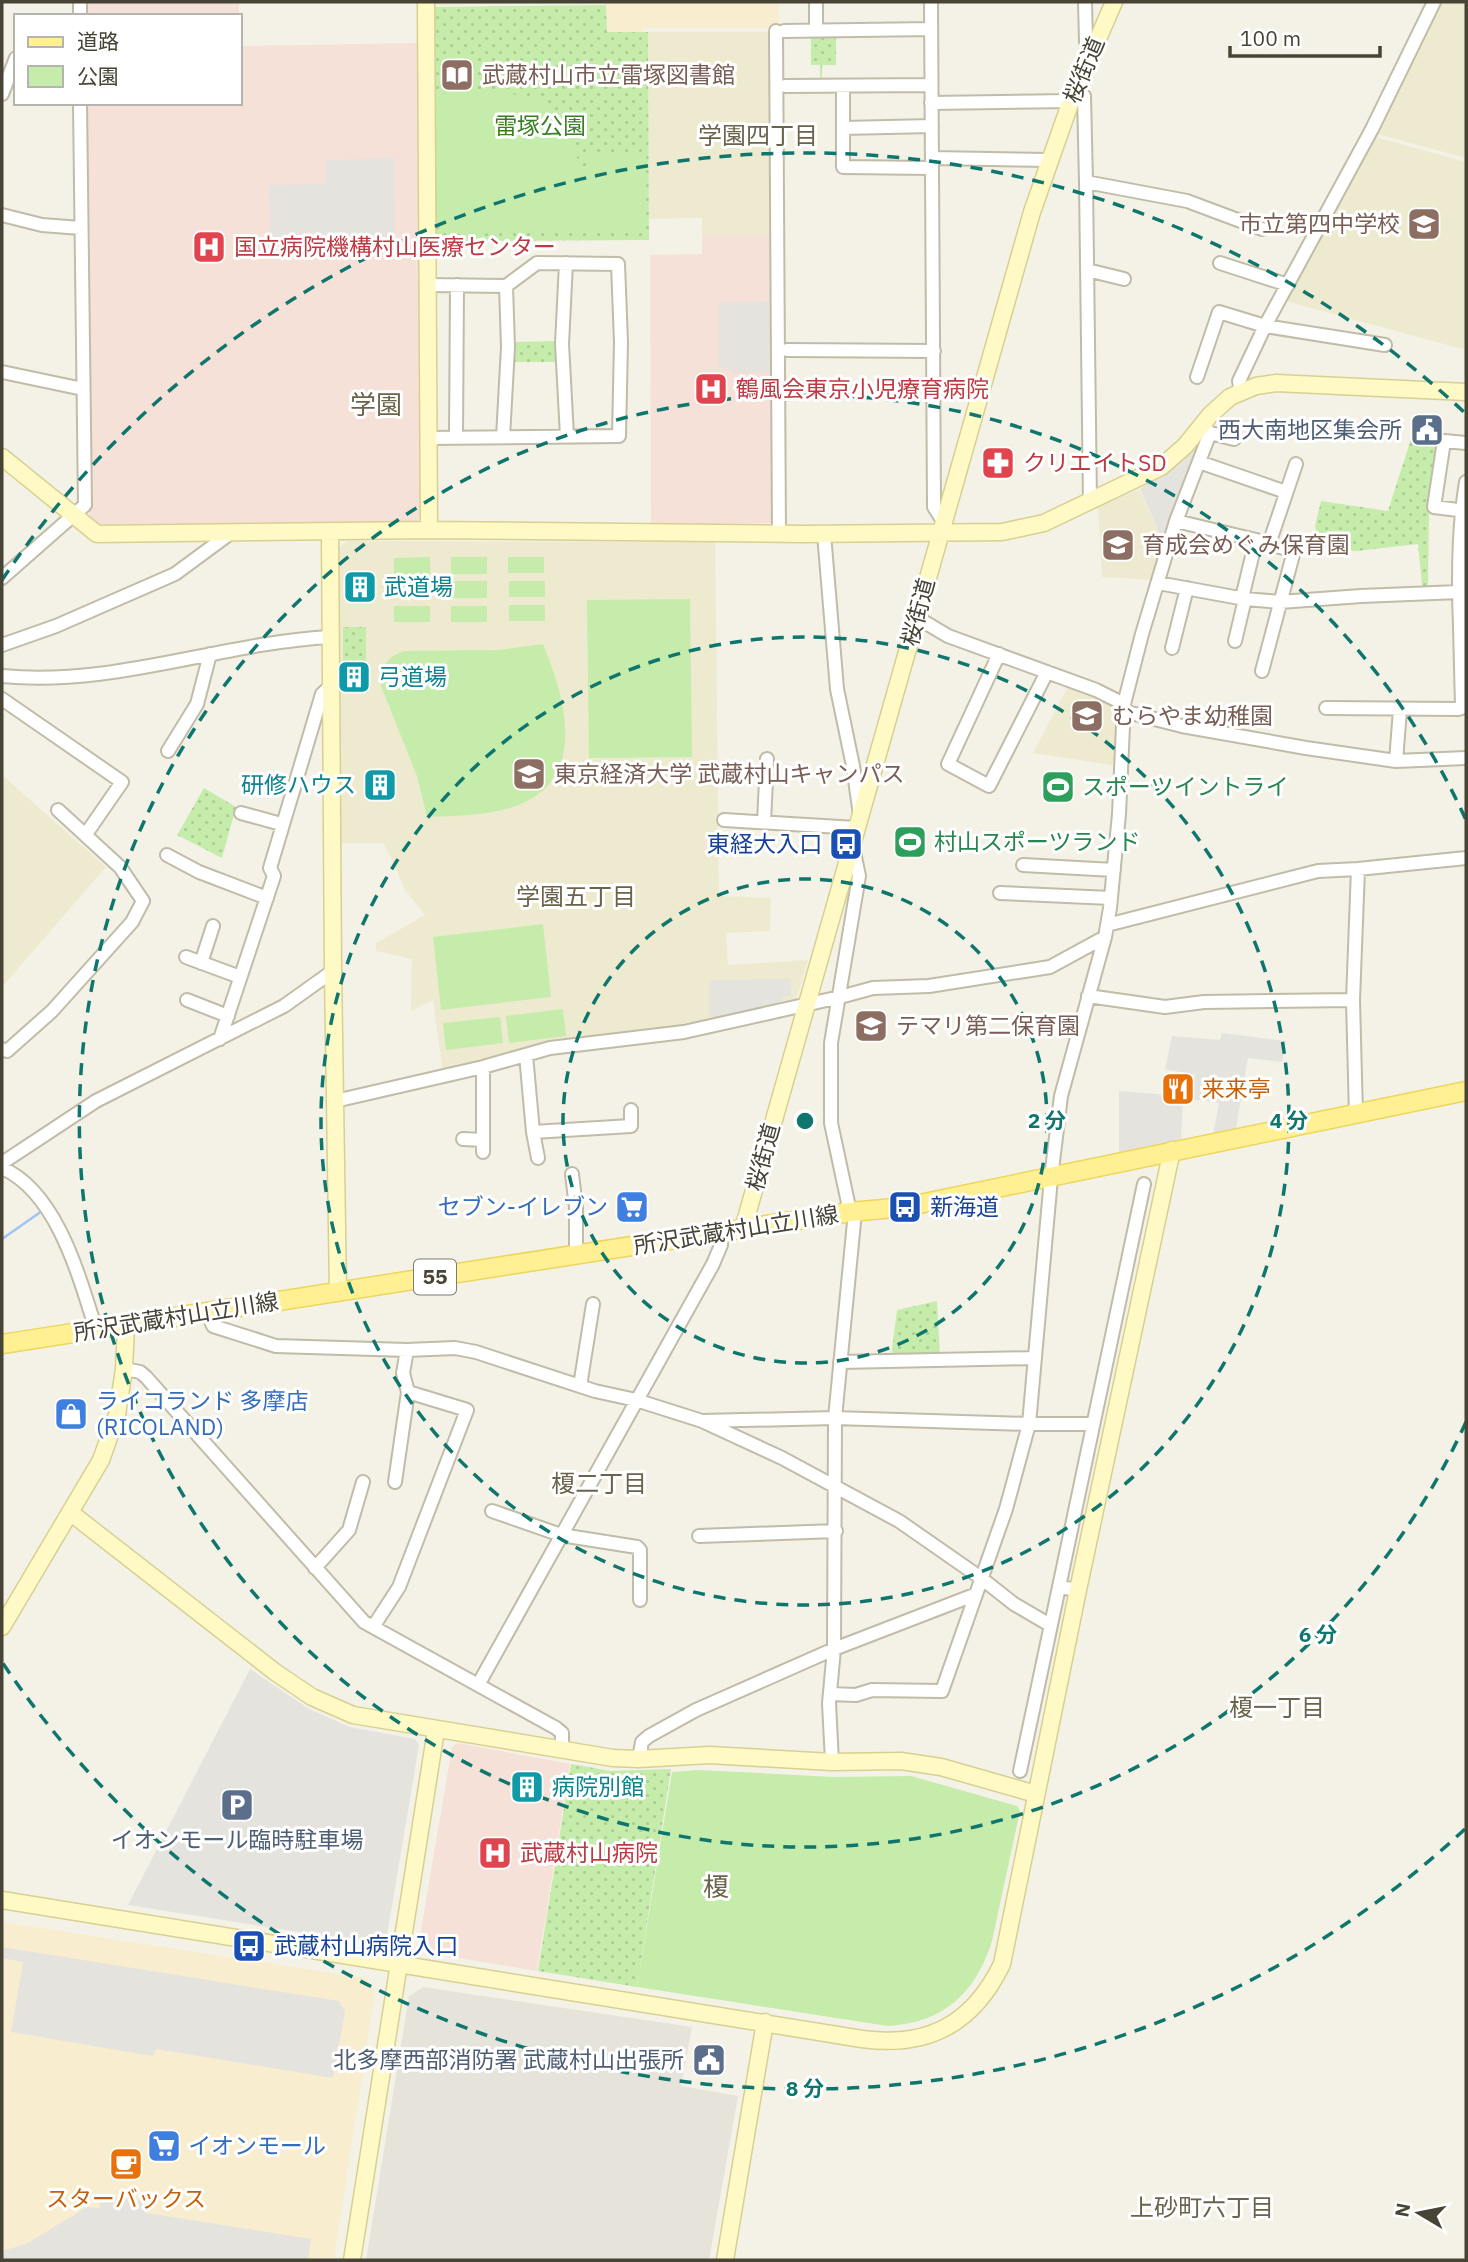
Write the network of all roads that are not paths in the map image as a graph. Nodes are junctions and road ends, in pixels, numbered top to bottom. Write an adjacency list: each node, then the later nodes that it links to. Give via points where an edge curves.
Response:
1 (426, 2): 30 (street)
2 (816, 2): 8 (street)
3 (930, 2): 7 (street)
4 (1085, 2): 9 (street, via 1086,42)
5 (1114, 2): 9 (street, 桜街道)
6 (1434, 2): 32 (street)
7 (931, 29): 8 (street); 11 (street)
8 (816, 31): 63 (street, via 780,31)
9 (1093, 49): 15 (street, 桜街道)
10 (14, 63): 14 (street)
11 (932, 85): 13 (street); 16 (street)
12 (785, 86): 13 (street)
13 (843, 86): 19 (street)
14 (2, 94)
15 (1073, 95): 16 (street); 20 (street, 桜街道); 22 (street, via 1084,96)
16 (931, 103): 18 (street)
17 (80, 105): 24 (street)
18 (932, 126): 19 (street); 21 (street)
19 (843, 128): 21 (street, via 844,167)
20 (1050, 160): 21 (street); 59 (street, 桜街道)
21 (932, 163): 37 (street)
22 (1086, 182): 25 (street, via 1187,201); 28 (street)
23 (2, 215): 24 (street)
24 (81, 228): 40 (street)
25 (1262, 229)
26 (566, 263): 33 (street, via 537,263); 44 (street, via 562,344); 44 (street, via 618,264 621,342 619,436)
27 (1220, 263): 32 (street)
28 (1087, 270): 29 (street); 55 (street)
29 (1124, 279)
30 (426, 285): 31 (street); 46 (street)
31 (457, 285): 33 (street); 47 (street)
32 (1288, 285): 34 (street)
33 (506, 286): 45 (street)
34 (1265, 326): 35 (street); 39 (street, via 1219,312); 41 (street, via 1239,381)
35 (1385, 345)
36 (787, 350): 37 (street)
37 (934, 351): 59 (street, via 934,507)
38 (2, 372): 40 (street)
39 (1197, 377)
40 (83, 390): 57 (street, via 85,505)
41 (1241, 391): 42 (street, via 1276,383); 43 (street, via 1219,405)
42 (1466, 392)
43 (1206, 429): 48 (street); 51 (street); 55 (street, via 1161,467)
44 (567, 436): 45 (street)
45 (503, 437): 47 (street)
46 (428, 438): 47 (street); 60 (street)
47 (456, 438)
48 (1234, 439)
49 (1466, 443): 56 (street, via 1444,441 1434,507)
50 (2, 457): 57 (street)
51 (1199, 462): 54 (street); 58 (street)
52 (1296, 464): 54 (street)
53 (1466, 482): 56 (street)
54 (1286, 492): 65 (street)
55 (1090, 502): 59 (street, via 1031,527 1002,532)
56 (1464, 511): 69 (street)
57 (75, 516): 62 (street, via 97,534); 66 (street)
58 (1176, 521): 65 (street); 67 (street)
59 (941, 526): 64 (street); 72 (street, 桜街道)
60 (429, 530): 61 (street); 63 (street)
61 (330, 531): 62 (street); 74 (street)
62 (232, 532): 76 (street, via 175,574)
63 (779, 533): 64 (street)
64 (824, 534): 98 (street, via 837,689 853,766)
65 (1263, 542): 70 (street); 71 (street, via 1294,551)
66 (4, 572)
67 (1158, 583): 68 (street); 86 (street)
68 (1187, 588): 70 (street); 77 (street)
69 (1459, 592): 71 (street); 73 (street)
70 (1243, 598): 71 (street); 75 (street)
71 (1280, 603): 81 (street)
72 (916, 617): 78 (street, via 948,636); 98 (street, 桜街道)
73 (1463, 626): 85 (street)
74 (331, 637): 79 (street, via 290,639); 83 (street)
75 (1235, 641)
76 (2, 645)
77 (1172, 648)
78 (999, 653): 80 (street); 80 (street, via 948,764 989,786)
79 (210, 654): 82 (street, via 108,675 58,679); 89 (street, via 197,704)
80 (1047, 671): 86 (street)
81 (1262, 671)
82 (2, 676)
83 (331, 686): 97 (street, via 322,694); 112 (street)
84 (2, 699): 99 (street, via 121,782)
85 (1464, 706): 88 (street)
86 (1123, 707): 92 (street, via 1222,734); 104 (street)
87 (1326, 708): 88 (street)
88 (1400, 710): 92 (street)
89 (168, 751)
90 (1466, 758): 92 (street)
91 (766, 759): 96 (street)
92 (1396, 761)
93 (58, 810): 99 (street)
94 (241, 813): 97 (street)
95 (724, 820): 96 (street)
96 (764, 822): 98 (street)
97 (281, 824): 106 (street)
98 (856, 829): 115 (street, via 859,876); 118 (street, 桜街道)
99 (86, 834): 121 (street, via 120,867 143,901 132,922 52,1012 7,1051)
100 (167, 855): 106 (street)
101 (1466, 858): 103 (street)
102 (1023, 865): 104 (street)
103 (1358, 869): 109 (street, via 1318,871); 117 (street)
104 (1114, 870): 107 (street)
105 (1000, 894): 107 (street)
106 (267, 898): 113 (street)
107 (1111, 898): 109 (street)
108 (213, 926): 111 (street)
109 (1106, 931): 114 (street); 115 (street, via 1050,967 929,986 873,988)
110 (186, 957): 111 (street)
111 (201, 963): 113 (street)
112 (333, 971): 120 (street, via 284,1006); 125 (street)
113 (240, 977): 119 (street)
114 (1088, 996): 117 (street, via 1165,1007 1204,1002); 134 (street, via 1061,1096)
115 (840, 997): 118 (street); 136 (street, via 831,1043 831,1123)
116 (187, 1000): 119 (street)
117 (1353, 1000): 127 (street)
118 (806, 1004): 122 (street, via 684,1032); 137 (street, 桜街道)
119 (228, 1016): 120 (street)
120 (220, 1039): 132 (street, via 96,1101)
121 (2, 1049)
122 (526, 1055): 123 (street); 128 (street)
123 (483, 1067): 125 (street); 129 (street, via 483,1146)
124 (1466, 1091): 127 (main road, 所沢武蔵村山立川線 / 55)
125 (335, 1101): 140 (street)
126 (631, 1110): 128 (street, via 631,1126)
127 (1356, 1115): 130 (main road, 所沢武蔵村山立川線 / 55)
128 (533, 1132): 131 (street)
129 (463, 1139)
130 (1172, 1150): 134 (main road, 所沢武蔵村山立川線 / 55); 143 (street)
131 (537, 1158)
132 (2, 1165): 146 (street, via 29,1184 58,1227)
133 (572, 1174): 139 (street)
134 (1051, 1178): 136 (main road, 所沢武蔵村山立川線 / 55, via 905,1207); 149 (street)
135 (1144, 1184): 141 (street)
136 (853, 1212): 137 (main road, 所沢武蔵村山立川線 / 55); 150 (street)
137 (743, 1229): 138 (main road, 所沢武蔵村山立川線 / 55)
138 (721, 1233): 139 (main road, 所沢武蔵村山立川線 / 55); 154 (street, via 713,1264)
139 (576, 1255): 140 (main road, 所沢武蔵村山立川線 / 55)
140 (338, 1292): 144 (main road, 所沢武蔵村山立川線 / 55)
141 (1119, 1302): 143 (street); 158 (street)
142 (593, 1304): 152 (street)
143 (1139, 1305): 170 (street)
144 (208, 1313): 145 (main road, 所沢武蔵村山立川線 / 55); 148 (street, via 214,1326 276,1346)
145 (126, 1326): 146 (main road, 所沢武蔵村山立川線 / 55); 151 (street)
146 (96, 1330): 147 (main road, 所沢武蔵村山立川線 / 55)
147 (2, 1344)
148 (407, 1350): 152 (street, via 476,1352); 153 (street, via 403,1373)
149 (1035, 1358): 150 (street); 157 (street)
150 (840, 1362): 155 (street)
151 (124, 1369): 163 (street, via 112,1433); 167 (street, via 146,1377)
152 (580, 1386): 154 (street)
153 (408, 1392): 160 (street); 175 (street, via 467,1410 400,1587)
154 (636, 1400): 156 (street); 165 (street)
155 (835, 1418): 156 (street); 157 (street); 161 (street)
156 (702, 1420): 161 (street)
157 (1029, 1424): 158 (street); 168 (street)
158 (1093, 1424): 169 (street)
159 (363, 1482): 167 (street, via 349,1530)
160 (394, 1482)
161 (835, 1485): 164 (street); 168 (street, via 899,1521)
162 (492, 1511): 165 (street)
163 (71, 1513): 174 (street); 179 (street, via 312,1697 353,1715)
164 (836, 1531): 166 (street); 176 (street)
165 (561, 1535): 172 (street, via 637,1547); 177 (street)
166 (699, 1536)
167 (315, 1568): 175 (street)
168 (981, 1578): 171 (street); 173 (street)
169 (1059, 1587): 170 (street); 173 (street)
170 (1078, 1590): 184 (street)
171 (974, 1595): 176 (street); 178 (street, via 942,1691)
172 (640, 1600)
173 (1050, 1625): 183 (street)
174 (2, 1627)
175 (373, 1627): 177 (street)
176 (834, 1649): 178 (street); 181 (street, via 696,1710 649,1736 642,1742)
177 (478, 1685): 180 (street, via 556,1728 562,1733)
178 (830, 1694): 182 (street)
179 (436, 1730): 180 (street); 186 (street)
180 (562, 1750): 181 (street)
181 (639, 1759): 182 (street, via 709,1755)
182 (832, 1762): 184 (street, via 928,1764)
183 (1020, 1771)
184 (1036, 1794): 187 (street, via 1002,1965 969,2012 946,2028 907,2041 862,2039)
185 (2, 1900): 186 (street)
186 (398, 1964): 187 (street); 188 (street)
187 (765, 2022): 189 (street)
188 (352, 2260)
189 (725, 2260)

